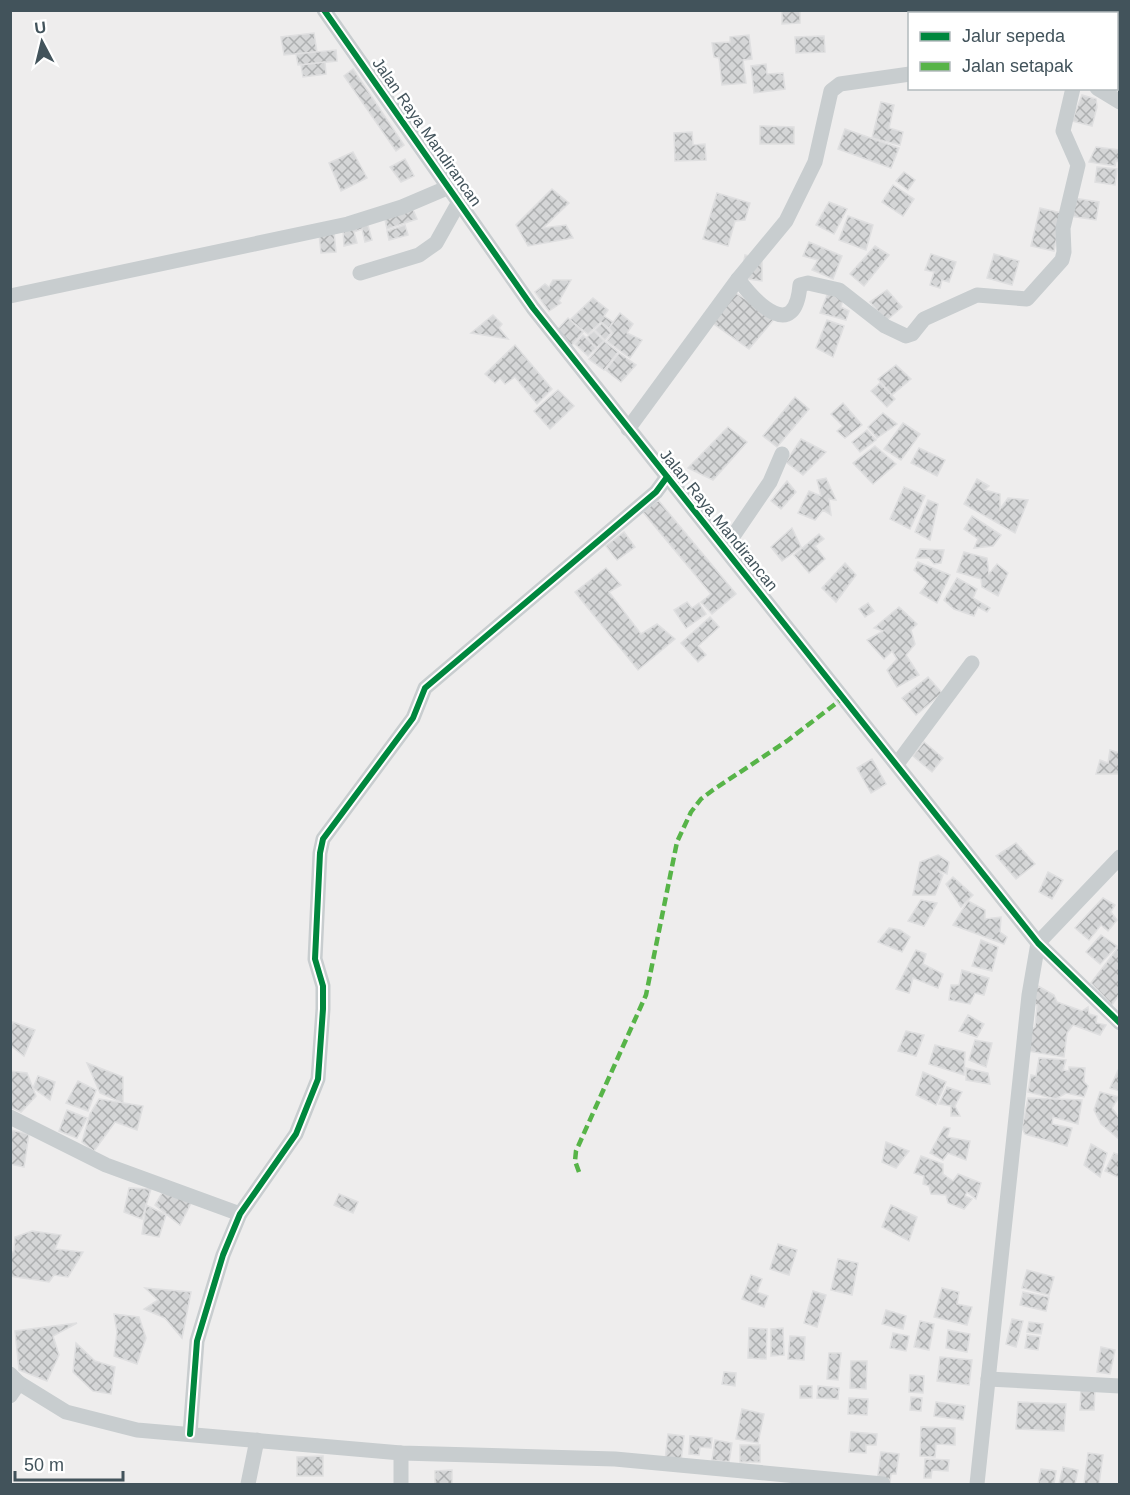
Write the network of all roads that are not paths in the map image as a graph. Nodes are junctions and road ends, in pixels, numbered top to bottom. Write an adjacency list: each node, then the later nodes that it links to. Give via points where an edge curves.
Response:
1 (324, 10): 6 (street, Jalan Raya Mandirancan)
2 (908, 74): 9 (street, via 840,84 831,91 815,162 786,221)
3 (1073, 90): 9 (street, via 1064,131 1078,165 1064,228 1065,252 1062,261 1027,299 977,295 924,319 906,336 885,326 839,290 808,283 800,285 793,309 774,315 756,303)
4 (1100, 90): 5 (street)
5 (1119, 102)
6 (449, 187): 7 (street, Jalan Raya Mandirancan); 10 (street, via 348,224)
7 (459, 202): 8 (street, via 436,243 419,255); 11 (street, Jalan Raya Mandirancan, via 533,308)
8 (360, 273)
9 (738, 279): 11 (street)
10 (10, 296)
11 (628, 429): 13 (street, Jalan Raya Mandirancan)
12 (782, 454): 14 (street, via 770,482)
13 (667, 477): 14 (street, Jalan Raya Mandirancan); 21 (street, via 656,492 425,688 413,718 323,839 315,959 323,1009 318,1079 296,1134)
14 (725, 548): 16 (street, Jalan Raya Mandirancan)
15 (972, 663): 16 (street)
16 (897, 764): 18 (street, Jalan Raya Mandirancan)
17 (1119, 857): 18 (street)
18 (1038, 943): 19 (street, Jalan Raya Mandirancan); 22 (street, via 1029,995)
19 (1119, 1023)
20 (10, 1117): 21 (street, via 106,1165)
21 (240, 1214): 25 (street, via 223,1254 197,1341)
22 (988, 1379): 24 (street); 31 (street)
23 (13, 1384): 25 (street, via 66,1412 136,1430)
24 (1119, 1386)
25 (190, 1434): 26 (street)
26 (257, 1440): 27 (street); 28 (street)
27 (401, 1453): 29 (street); 30 (street, via 615,1460)
28 (248, 1485)
29 (400, 1485)
30 (883, 1485)
31 (977, 1485)

